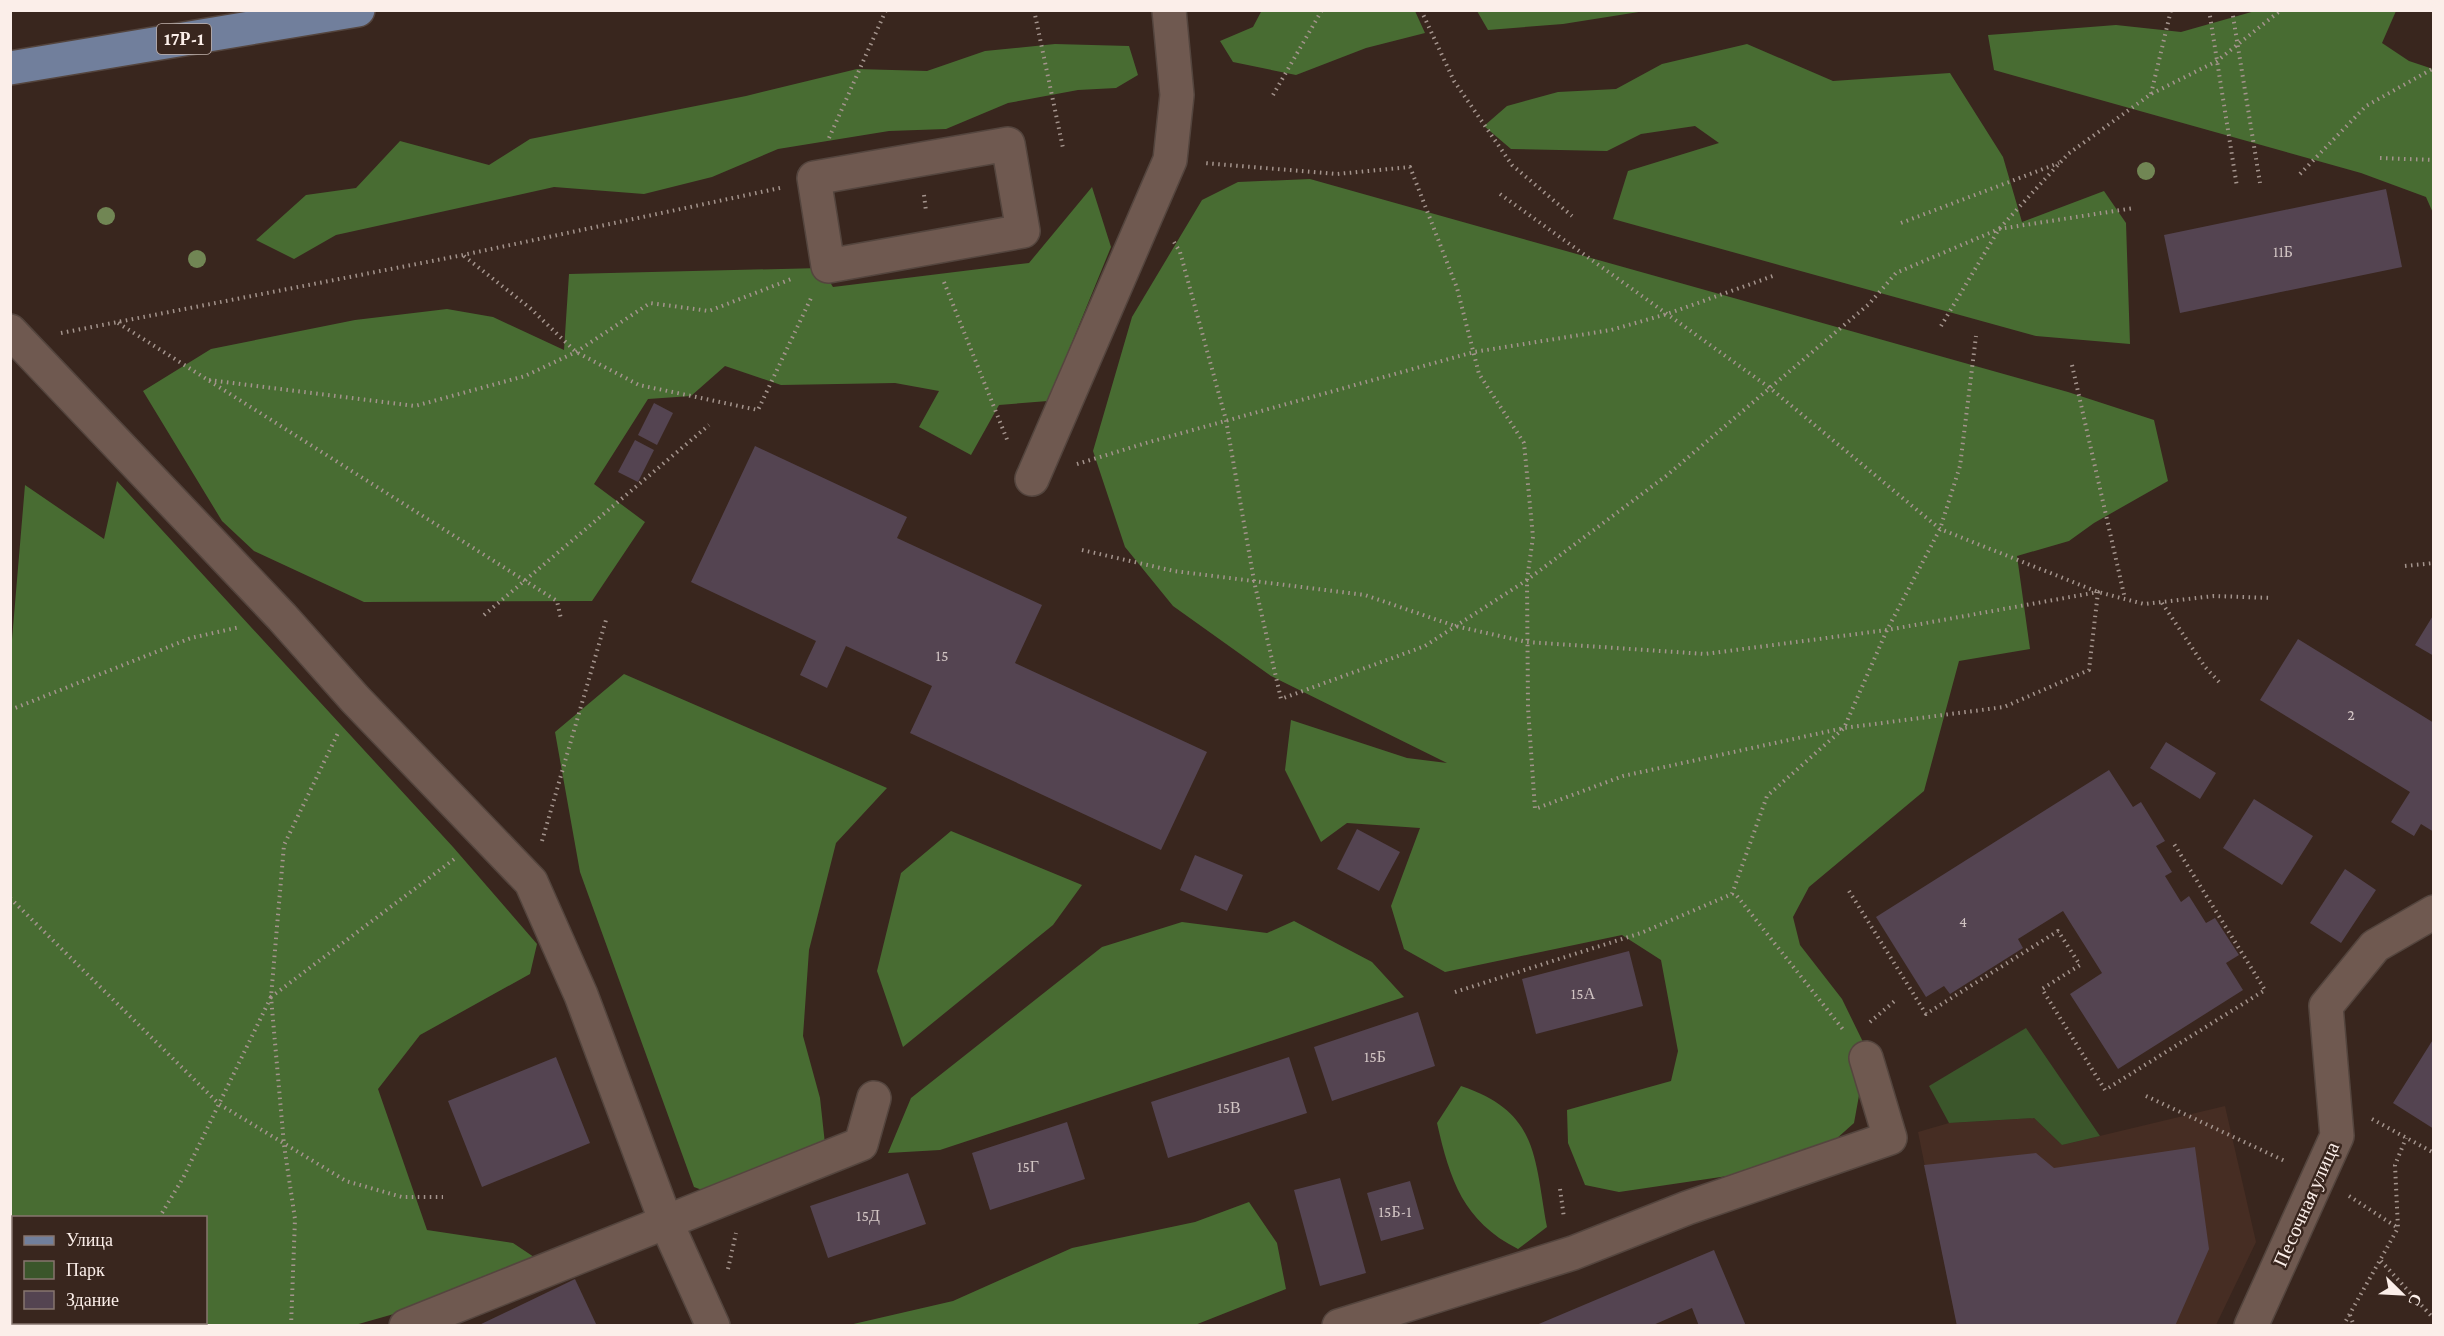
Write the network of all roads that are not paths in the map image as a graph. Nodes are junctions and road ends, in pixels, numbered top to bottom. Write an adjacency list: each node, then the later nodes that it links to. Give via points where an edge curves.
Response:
1 (358, 10): 3 (main road, 17Р-1)
2 (1169, 10): 6 (street, via 1177,95 1170,160)
3 (10, 68)
4 (930, 247): 4 (street, via 828,266 814,178 1008,144 1023,231)
5 (14, 336): 10 (street, via 531,882 581,995)
6 (1032, 479)
7 (2433, 912): 14 (street, Песочная улица, via 2375,946 2326,1006 2337,1136)
8 (1866, 1058): 13 (street, via 1890,1138 1573,1252)
9 (874, 1098): 10 (street, via 861,1144)
10 (666, 1222): 11 (street); 12 (street)
11 (406, 1326)
12 (713, 1326)
13 (1339, 1326)
14 (2251, 1326)

